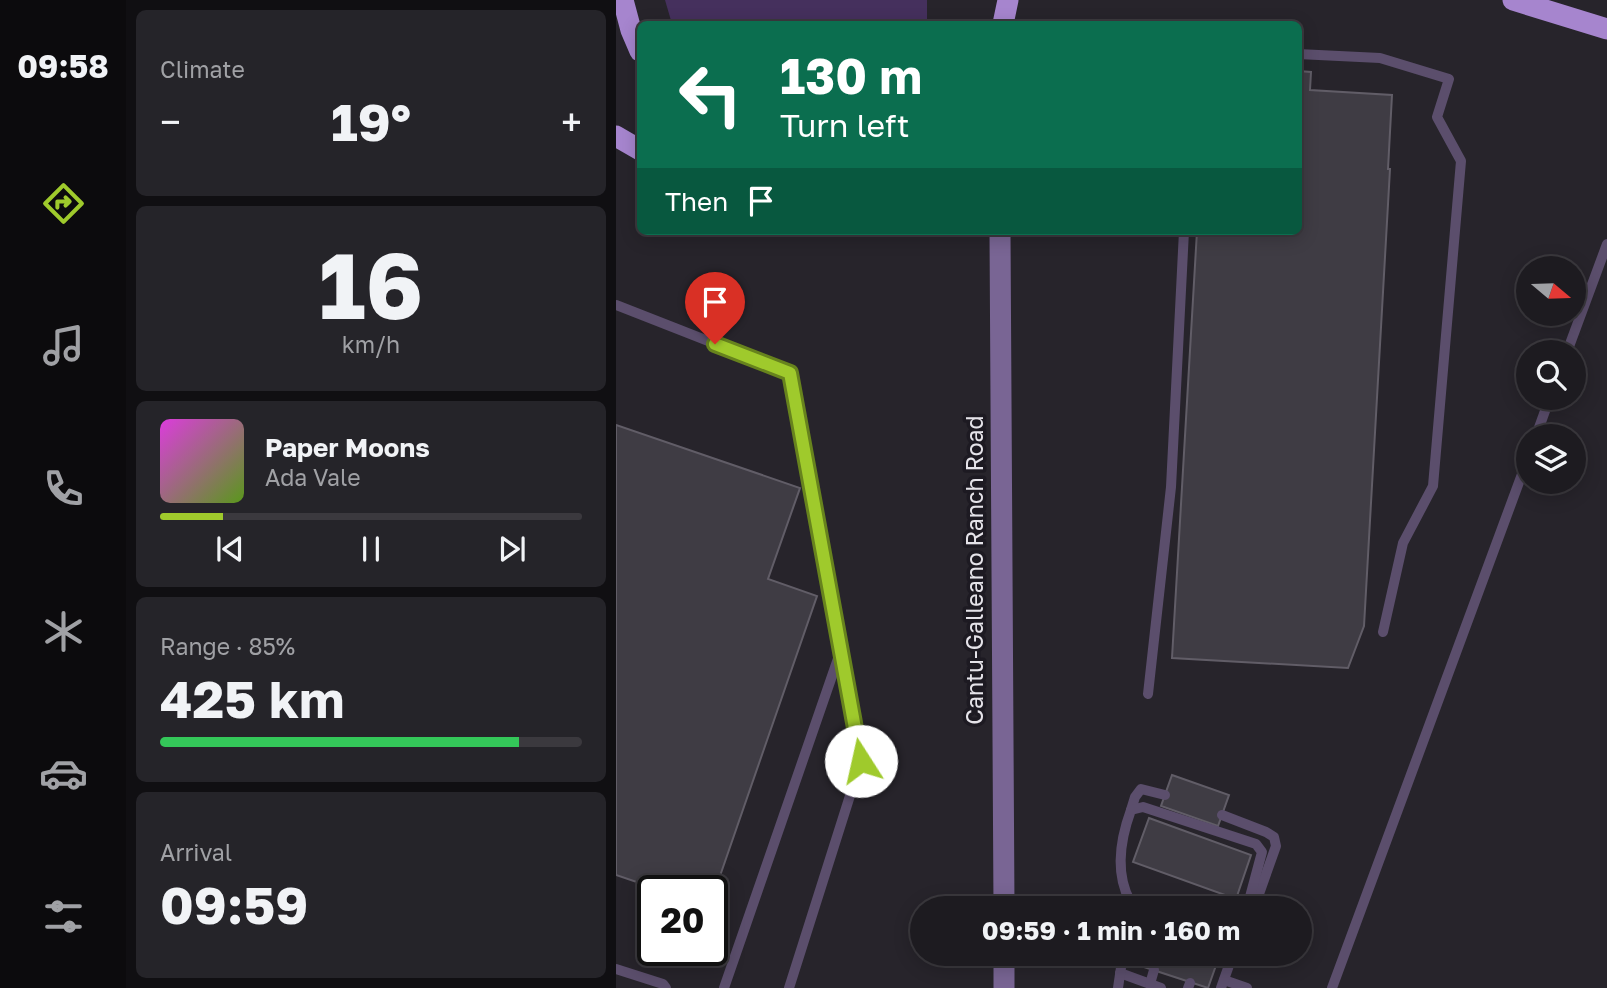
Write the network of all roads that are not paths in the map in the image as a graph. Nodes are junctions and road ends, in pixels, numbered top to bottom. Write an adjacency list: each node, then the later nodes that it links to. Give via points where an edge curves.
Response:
1 (622, 0): 6 (highway)
2 (1008, 0): 4 (highway)
3 (1513, 0): 5 (highway)
4 (1004, 21)
5 (1607, 29)
6 (637, 44)
7 (1302, 54): 16 (lane, via 1380,58 1449,79 1437,117 1461,161 1433,486 1403,543)
8 (616, 136): 9 (highway)
9 (637, 148)
10 (1000, 235): 22 (main road, Cantu-Galleano Ranch Road)
11 (1184, 235): 18 (lane, via 1171,486)
12 (1607, 244): 14 (lane)
13 (616, 305): 17 (lane, via 790,373)
14 (1571, 340)
15 (1516, 490): 41 (lane)
16 (1383, 632)
17 (841, 650): 35 (lane); 36 (lane, via 861,761)
18 (1148, 694)
19 (1164, 795): 20 (lane, via 1141,789)
20 (1131, 810): 23 (lane, via 1124,828 1120,870); 24 (lane, via 1143,807 1256,844 1262,852)
21 (1222, 815): 25 (lane, via 1274,837 1276,846)
22 (1004, 896)
23 (1126, 896)
24 (1250, 896)
25 (1258, 896)
26 (1004, 966): 37 (main road)
27 (1121, 966): 31 (lane)
28 (1229, 966): 33 (lane)
29 (616, 968): 34 (lane)
30 (1154, 970): 32 (lane)
31 (1120, 973): 32 (lane); 38 (lane)
32 (1150, 984): 39 (lane)
33 (1222, 984): 40 (lane)
34 (666, 988)
35 (724, 988)
36 (789, 988)
37 (1004, 988)
38 (1118, 988)
39 (1161, 988)
40 (1247, 988)
41 (1332, 988)

